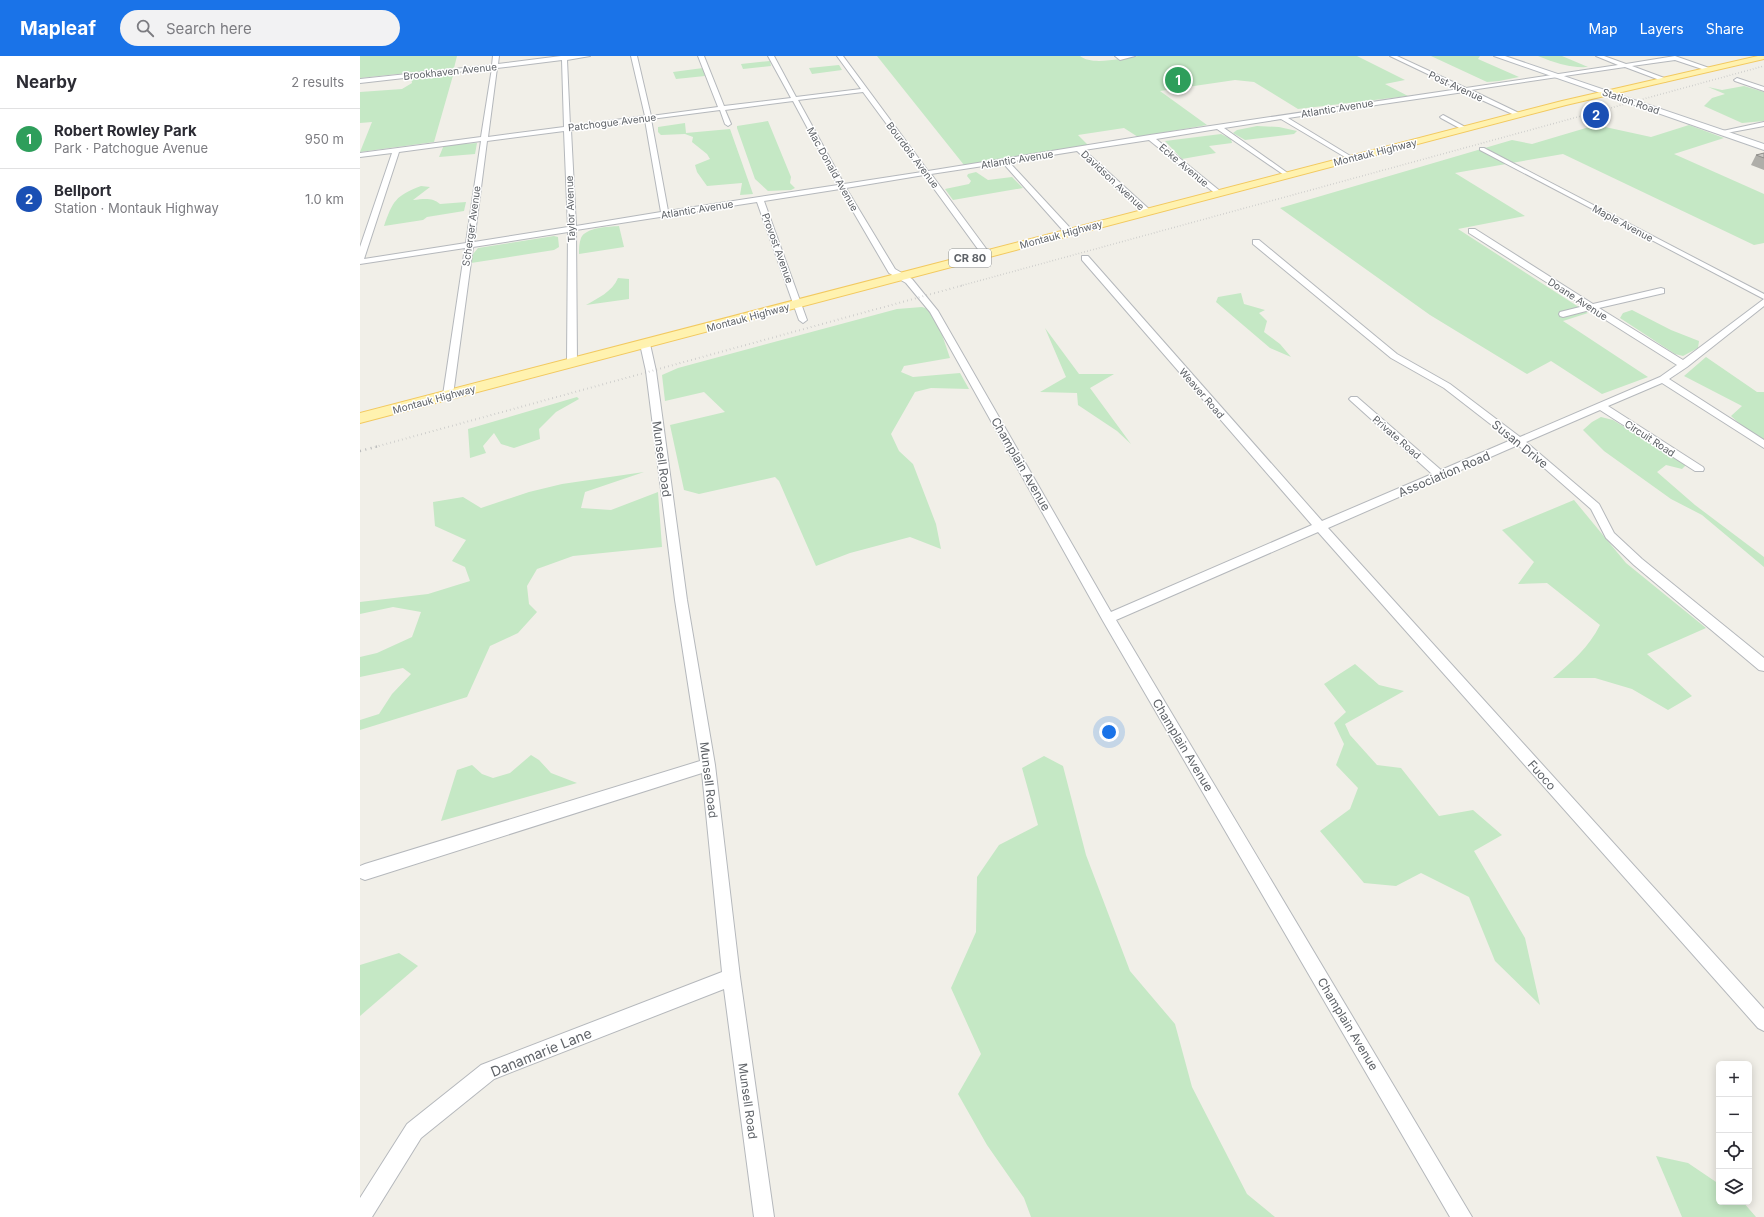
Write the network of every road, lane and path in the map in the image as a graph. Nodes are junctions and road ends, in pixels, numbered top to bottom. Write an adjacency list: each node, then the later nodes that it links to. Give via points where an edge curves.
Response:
1 (496, 56): 15 (street, Scherger Avenue)
2 (587, 56): 12 (street, Brookhaven Avenue)
3 (634, 56): 31 (street)
4 (701, 56): 27 (street)
5 (772, 56): 26 (street, Mac Donald Avenue)
6 (840, 56): 24 (street, Bourdois Avenue)
7 (1132, 56): 13 (street)
8 (1393, 56): 22 (street, Post Avenue)
9 (1498, 56): 18 (main road, Station Road)
10 (1599, 56): 16 (street)
11 (1764, 56): 17 (main road, Montauk Highway / CR 80)
12 (564, 57): 15 (street, Brookhaven Avenue); 35 (street, Taylor Avenue)
13 (1119, 57)
14 (1672, 57): 16 (street, Atlantic Avenue); 17 (street)
15 (495, 66): 21 (street, Brookhaven Avenue); 39 (street, Scherger Avenue)
16 (1624, 66): 18 (street, Atlantic Avenue); 19 (street)
17 (1710, 70): 19 (main road, Montauk Highway / CR 80)
18 (1557, 76): 22 (street, Atlantic Avenue); 25 (main road, Station Road)
19 (1665, 80): 25 (main road, Montauk Highway / CR 80)
20 (1737, 80): 23 (street)
21 (360, 81)
22 (1463, 89): 28 (street, Post Avenue); 29 (street, Atlantic Avenue)
23 (1764, 89)
24 (864, 90): 26 (street, Patchogue Avenue); 47 (street, Bourdois Avenue)
25 (1607, 93): 28 (main road, Montauk Highway / CR 80); 37 (main road, Station Road)
26 (794, 99): 27 (street, Patchogue Avenue); 49 (street, Mac Donald Avenue)
27 (723, 108): 31 (street, Patchogue Avenue); 32 (street)
28 (1519, 115): 36 (main road, Montauk Highway / CR 80)
29 (1282, 117): 34 (street, Atlantic Avenue); 45 (street)
30 (1443, 117): 36 (street)
31 (648, 118): 35 (street, Patchogue Avenue); 53 (street)
32 (728, 124)
33 (1764, 124): 37 (street)
34 (1218, 127): 38 (street, Atlantic Avenue); 48 (street)
35 (567, 128): 39 (street, Patchogue Avenue); 54 (street, Taylor Avenue)
36 (1465, 129): 45 (main road, Montauk Highway / CR 80)
37 (1721, 132): 40 (main road, Station Road)
38 (1150, 137): 41 (street, Atlantic Avenue); 50 (street, Ecke Avenue)
39 (483, 138): 43 (street, Patchogue Avenue); 58 (street, Scherger Avenue)
40 (1764, 147)
41 (1079, 149): 46 (street, Atlantic Avenue); 52 (street, Davidson Avenue)
42 (1482, 149): 64 (street, Maple Avenue)
43 (396, 150): 44 (street, Patchogue Avenue); 61 (street)
44 (360, 155)
45 (1350, 158): 48 (main road, Montauk Highway / CR 80)
46 (1005, 161): 47 (street, Atlantic Avenue); 56 (street)
47 (926, 173): 49 (street, Atlantic Avenue); 59 (street, Bourdois Avenue)
48 (1287, 175): 50 (main road, Montauk Highway / CR 80)
49 (842, 186): 51 (street, Atlantic Avenue); 62 (street, Mac Donald Avenue, via 892,271)
50 (1217, 193): 52 (main road, Montauk Highway / CR 80)
51 (760, 199): 53 (street, Atlantic Avenue); 66 (street, Provost Avenue)
52 (1147, 212): 56 (main road, Montauk Highway / CR 80)
53 (665, 214): 54 (street, Atlantic Avenue)
54 (572, 229): 58 (street, Atlantic Avenue); 71 (street, Taylor Avenue)
55 (1472, 231): 67 (street, Doane Avenue)
56 (1068, 232): 59 (main road, Montauk Highway / CR 80)
57 (1256, 242): 78 (street, Susan Drive, via 1394,356 1447,386)
58 (468, 245): 61 (street, Atlantic Avenue); 74 (street, Scherger Avenue)
59 (986, 254): 62 (main road, Montauk Highway / CR 80)
60 (1085, 258): 82 (street, Weaver Road)
61 (360, 261)
62 (901, 276): 66 (main road, Montauk Highway / CR 80); 83 (street, Champlain Avenue, via 909,281 934,311)
63 (1661, 291): 67 (street)
64 (1764, 297)
65 (1764, 302): 72 (street, Association Road)
66 (798, 304): 69 (street, Provost Avenue); 70 (main road, Montauk Highway / CR 80)
67 (1591, 307): 68 (street); 72 (street, Doane Avenue)
68 (1563, 314)
69 (804, 320)
70 (645, 344): 71 (main road, Montauk Highway / CR 80); 85 (street, Munsell Road, via 650,363 681,600)
71 (572, 363): 74 (main road, Montauk Highway / CR 80)
72 (1684, 365): 73 (street, Association Road)
73 (1663, 379): 76 (street, Association Road); 79 (street)
74 (448, 395): 77 (main road, Montauk Highway / CR 80)
75 (1354, 399): 81 (street, Private Road)
76 (1601, 406): 78 (street, Association Road); 80 (street, Circuit Road)
77 (360, 418)
78 (1519, 441): 81 (street, Association Road); 84 (street, Susan Drive, via 1595,507 1610,535 1638,562)
79 (1764, 445)
80 (1699, 469)
81 (1440, 475): 82 (street, Association Road)
82 (1320, 527): 83 (street, Association Road); 88 (street, Fuoco)
83 (1108, 618): 91 (street, Champlain Avenue)
84 (1764, 666)
85 (708, 765): 86 (street); 87 (street, Munsell Road)
86 (365, 872)
87 (730, 977): 89 (street, Danamarie Lane, via 488,1072 414,1131); 90 (street, Munsell Road)
88 (1764, 1022)
89 (360, 1217)
90 (764, 1217)
91 (1462, 1217)

